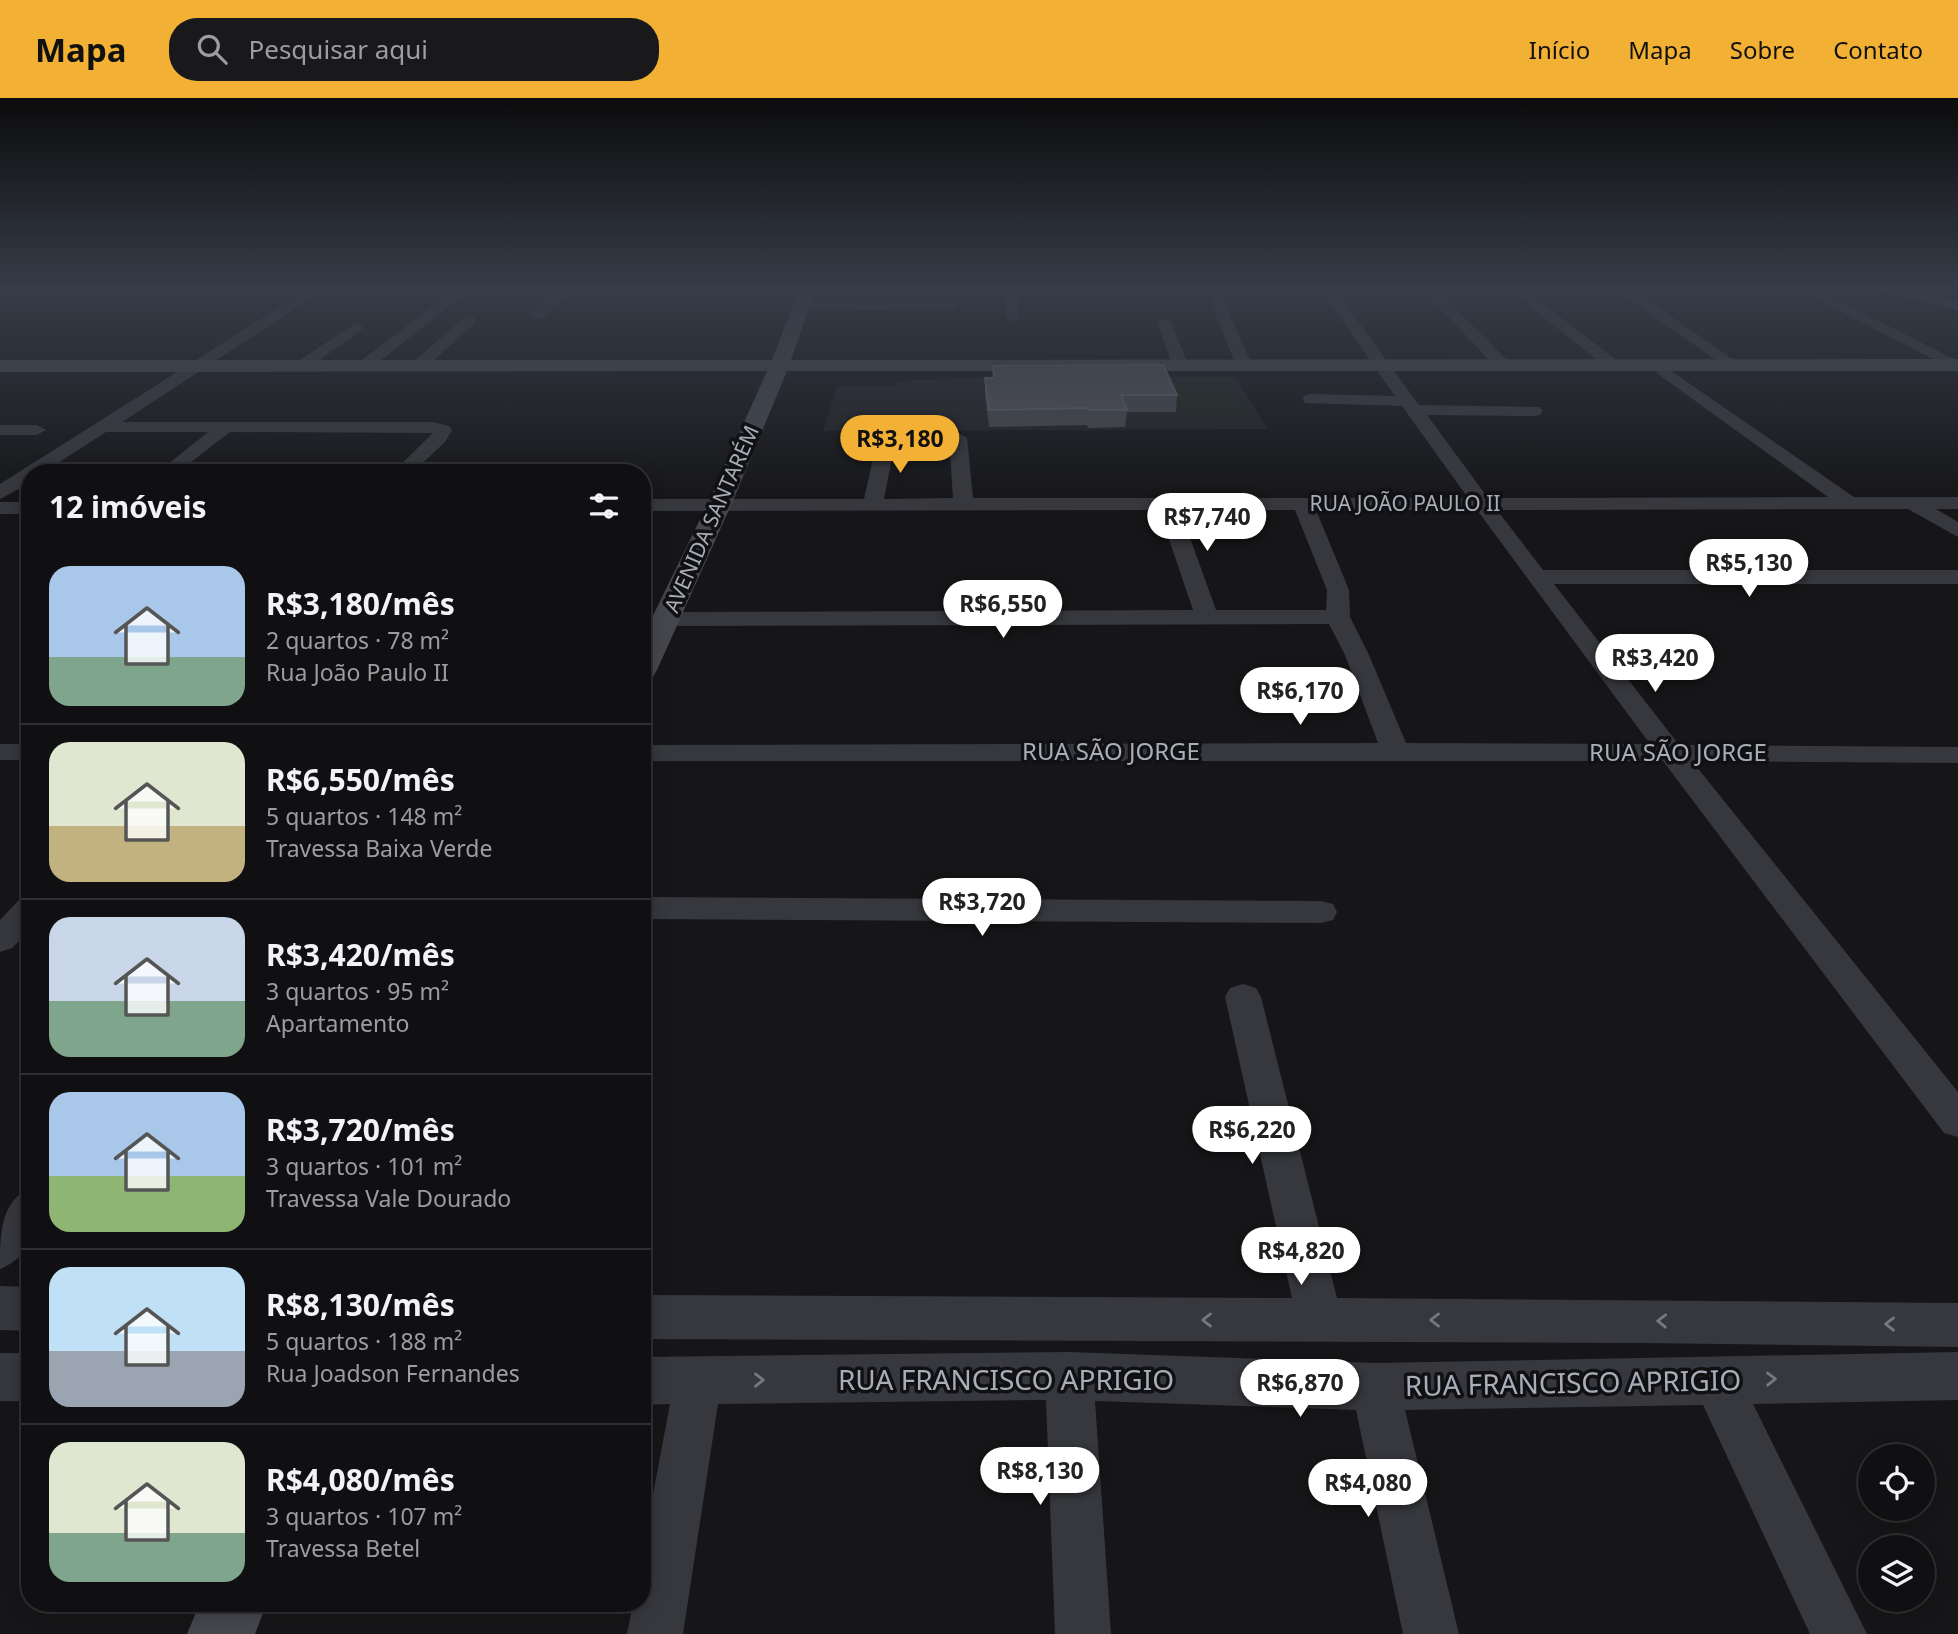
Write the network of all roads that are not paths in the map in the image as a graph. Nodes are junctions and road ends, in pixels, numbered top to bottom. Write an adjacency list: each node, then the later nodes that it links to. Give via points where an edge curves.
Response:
1 (208, 359): 25 (street)
2 (311, 359): 18 (street)
3 (373, 359): 19 (street)
4 (426, 359): 20 (street)
5 (781, 359): 23 (street, AVENIDA SANTARÉM)
6 (1178, 359): 13 (street)
7 (1241, 359): 14 (street)
8 (1376, 359): 24 (street)
9 (1497, 359): 21 (street)
10 (1605, 359): 15 (street)
11 (1724, 359): 16 (street)
12 (1941, 359): 22 (street)
13 (1180, 364): 14 (street); 23 (street)
14 (1244, 365): 24 (street)
15 (1613, 365): 16 (street); 21 (street)
16 (1733, 365): 22 (street)
17 (0, 366): 25 (street)
18 (301, 366): 19 (street); 25 (street)
19 (363, 366): 20 (street)
20 (418, 366): 23 (street)
21 (1504, 366): 24 (street)
22 (1957, 367): 26 (street)
23 (778, 368): 24 (street); 25 (street); 42 (street, AVENIDA SANTARÉM)
24 (1383, 368): 26 (street); 29 (street)
25 (190, 370): 27 (street); 31 (street)
26 (1664, 371): 44 (street)
27 (0, 374)
28 (1311, 399): 29 (street)
29 (1409, 406): 30 (street); 50 (street)
30 (1534, 411)
31 (102, 427): 32 (street); 37 (street)
32 (226, 427): 38 (street); 39 (street, via 443,430)
33 (0, 430): 34 (street)
34 (37, 430)
35 (887, 437): 47 (street)
36 (958, 438): 48 (street)
37 (45, 464)
38 (177, 464)
39 (411, 464)
40 (21, 479): 41 (street)
41 (0, 493)
42 (720, 503): 47 (street, RUA JOÃO PAULO II); 51 (street, RUA JOÃO PAULO II); 59 (street, AVENIDA SANTARÉM)
43 (1167, 503): 48 (street, RUA JOÃO PAULO II); 49 (street, RUA JOÃO PAULO II); 57 (street)
44 (1849, 503): 45 (street, RUA JOÃO PAULO II); 50 (street, RUA JOÃO PAULO II)
45 (1912, 503): 46 (street, RUA JOÃO PAULO II); 54 (street)
46 (1958, 503)
47 (873, 504): 48 (street, RUA JOÃO PAULO II)
48 (963, 504)
49 (1303, 504): 50 (street, RUA JOÃO PAULO II); 58 (street, via 1338,590)
50 (1484, 504): 55 (street)
51 (651, 505)
52 (0, 508): 53 (street)
53 (21, 508)
54 (1958, 531)
55 (1539, 577): 56 (street); 65 (street)
56 (1958, 577)
57 (1207, 617): 58 (street); 59 (street)
58 (1338, 617): 61 (street)
59 (667, 619): 60 (street, AVENIDA SANTARÉM)
60 (651, 648)
61 (1395, 751): 64 (street, RUA SÃO JORGE); 65 (street, RUA SÃO JORGE)
62 (0, 752): 63 (street)
63 (21, 752)
64 (651, 753)
65 (1669, 753): 66 (street, RUA SÃO JORGE); 72 (street)
66 (1958, 755)
67 (651, 908): 68 (street)
68 (1321, 912)
69 (21, 918): 70 (street)
70 (0, 940)
71 (1243, 997): 78 (street)
72 (1958, 1121)
73 (21, 1220): 74 (street)
74 (0, 1250)
75 (0, 1308): 76 (street)
76 (21, 1309)
77 (651, 1317): 78 (street, one-way to 77)
78 (1320, 1320): 79 (street, one-way to 78)
79 (1958, 1325)
80 (1069, 1376): 86 (street, RUA FRANCISCO APRIGIO, one-way to 80); 87 (street, RUA FRANCISCO APRIGIO); 91 (street)
81 (1958, 1376): 84 (street, RUA FRANCISCO APRIGIO, one-way to 81)
82 (0, 1377): 83 (street)
83 (21, 1377)
84 (1716, 1380): 87 (street, RUA FRANCISCO APRIGIO); 93 (street)
85 (651, 1381): 86 (street, RUA FRANCISCO APRIGIO)
86 (698, 1381): 90 (street)
87 (1375, 1387): 92 (street)
88 (230, 1612): 89 (street)
89 (221, 1634)
90 (655, 1634)
91 (1083, 1634)
92 (1431, 1634)
93 (1839, 1634)

